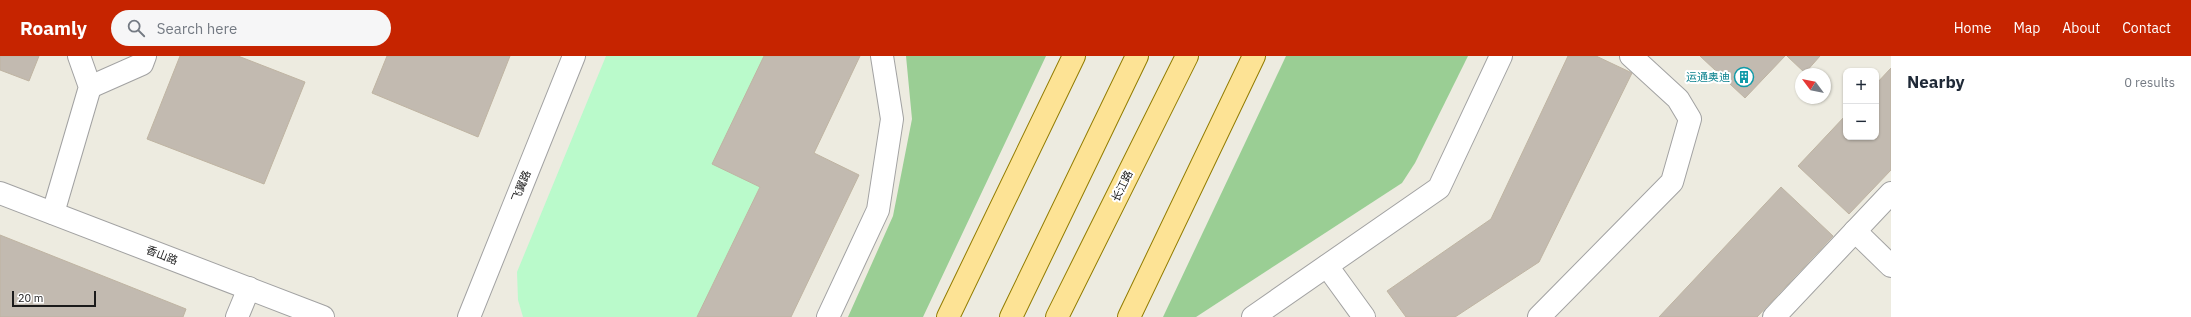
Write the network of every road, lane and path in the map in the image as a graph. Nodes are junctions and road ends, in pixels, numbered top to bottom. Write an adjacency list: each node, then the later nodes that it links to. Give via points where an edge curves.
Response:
1 (79, 56): 11 (street)
2 (145, 56): 11 (street, via 142,64)
3 (574, 56): 21 (street, 飞翼路)
4 (882, 56): 22 (street, via 892,119 878,210)
5 (1074, 56): 23 (main road)
6 (1137, 56): 24 (main road)
7 (1187, 56): 25 (main road, 长江路)
8 (1254, 56): 26 (main road)
9 (1501, 56): 16 (street, via 1439,188)
10 (1631, 56): 29 (street, via 1678,99 1690,119 1672,182)
11 (90, 87): 14 (street)
12 (1891, 193): 15 (street)
13 (0, 194): 14 (street, 香山路)
14 (53, 214): 18 (street, 香山路)
15 (1855, 231): 17 (street); 30 (street)
16 (1327, 266): 27 (street); 28 (street)
17 (1891, 266)
18 (250, 288): 19 (street); 20 (street, 香山路)
19 (237, 317)
20 (323, 317)
21 (468, 317)
22 (828, 317)
23 (948, 317)
24 (1011, 317)
25 (1057, 317)
26 (1129, 317)
27 (1253, 317)
28 (1364, 317)
29 (1539, 317)
30 (1774, 317)

